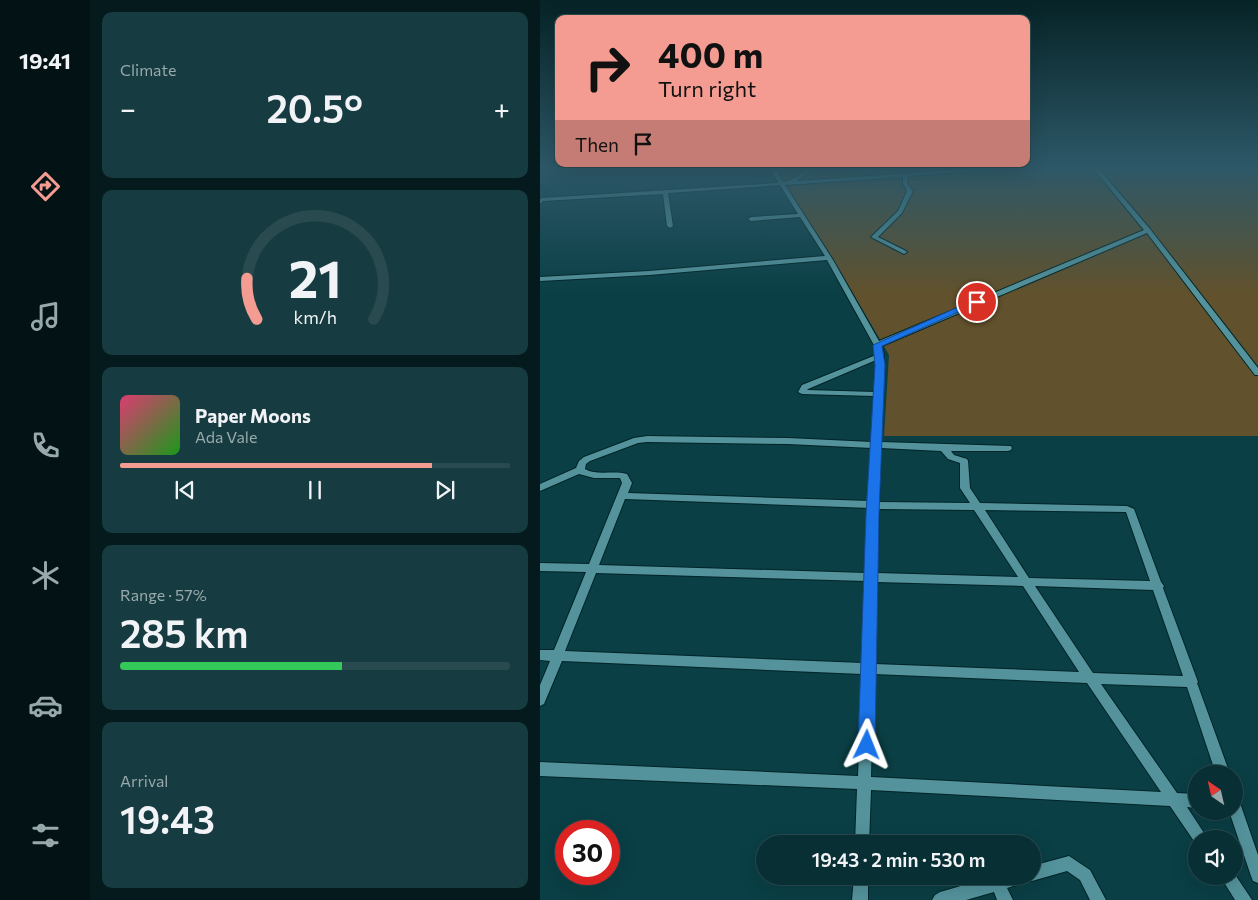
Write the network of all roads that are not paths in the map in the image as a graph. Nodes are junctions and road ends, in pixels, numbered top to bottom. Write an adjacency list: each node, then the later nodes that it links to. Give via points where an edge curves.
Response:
1 (666, 210): 7 (street)
2 (799, 210): 5 (street)
3 (901, 210): 9 (street, via 874,237)
4 (1131, 210): 8 (street)
5 (801, 215): 6 (street); 10 (street)
6 (751, 219)
7 (670, 226)
8 (1148, 230): 12 (street); 14 (street)
9 (904, 252)
10 (828, 258): 11 (street); 12 (street)
11 (540, 279)
12 (877, 345): 13 (street)
13 (880, 356): 15 (street); 15 (street, via 804,387 802,392)
14 (1258, 372)
15 (878, 394): 16 (street)
16 (876, 444): 17 (street); 19 (street, via 647,439 598,453 582,463); 22 (street)
17 (944, 448): 18 (street); 23 (street, via 951,457 964,461 965,488)
18 (1008, 448)
19 (580, 470): 20 (street); 21 (street, via 590,476 614,473 624,476 627,483)
20 (540, 488)
21 (622, 496): 22 (street); 25 (street)
22 (874, 505): 23 (street); 26 (street)
23 (977, 506): 27 (street); 28 (street, via 1127,509 1131,511)
24 (540, 567): 25 (street)
25 (593, 569): 26 (street); 30 (street)
26 (872, 576): 27 (street); 31 (street)
27 (1026, 582): 28 (street); 32 (street)
28 (1159, 586): 33 (street)
29 (540, 655): 30 (street)
30 (558, 656): 31 (street); 34 (street)
31 (869, 669): 32 (street); 37 (street)
32 (1090, 678): 33 (street); 38 (street)
33 (1192, 682): 35 (street)
34 (540, 700)
35 (1220, 765)
36 (540, 770): 37 (street)
37 (866, 783): 38 (street); 42 (street)
38 (1174, 800): 39 (street); 41 (street)
39 (1188, 801)
40 (1239, 820): 44 (street)
41 (1196, 830)
42 (863, 835)
43 (1041, 871): 52 (street, via 1069,863 1085,875)
44 (1258, 876)
45 (860, 885): 49 (street)
46 (991, 885): 50 (street)
47 (999, 885): 51 (street)
48 (1233, 885): 53 (street)
49 (860, 900)
50 (940, 900)
51 (1005, 900)
52 (1098, 900)
53 (1244, 900)

